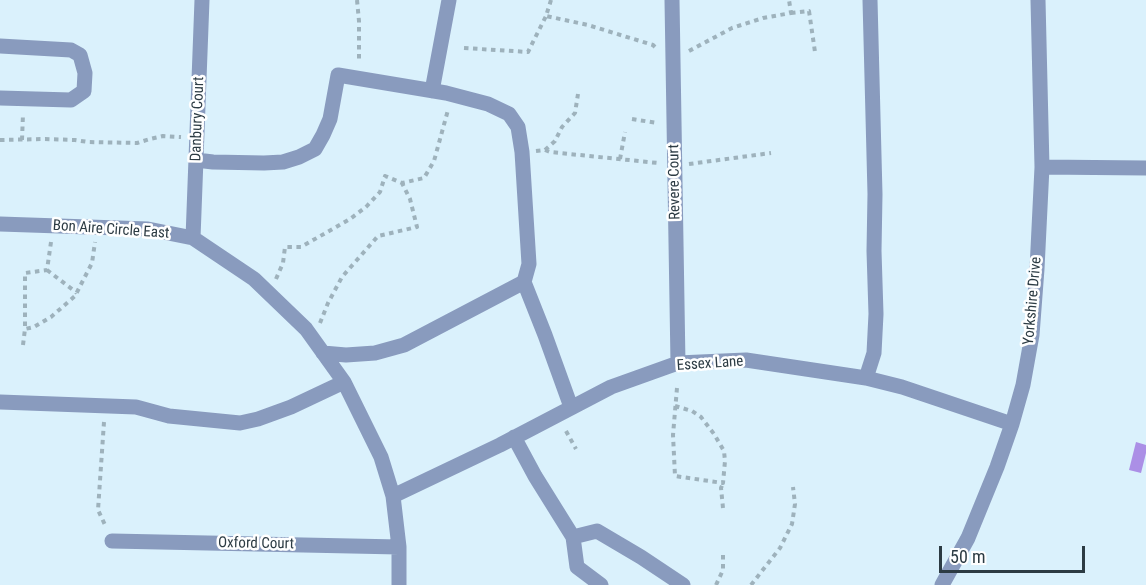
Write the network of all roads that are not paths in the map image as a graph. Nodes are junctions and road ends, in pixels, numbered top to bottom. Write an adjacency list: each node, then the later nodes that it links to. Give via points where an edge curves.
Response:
1 (202, 0): 9 (street, Danbury Court)
2 (449, 0): 7 (street)
3 (672, 0): 16 (street, Revere Court)
4 (870, 0): 17 (street, via 876,314 874,353)
5 (1038, 0): 10 (street, Yorkshire Drive)
6 (0, 46): 8 (street, via 71,50 80,55 85,74 84,91 71,100)
7 (432, 91): 9 (street, via 338,75 330,119 315,149 283,162); 14 (street, via 488,104 509,114 519,127 529,264)
8 (0, 98)
9 (196, 160): 13 (street, Danbury Court)
10 (1042, 167): 11 (street); 21 (street, Yorkshire Drive, via 1032,334)
11 (1146, 168)
12 (0, 224): 13 (street, Bon Aire Circle East, via 148,229)
13 (193, 238): 15 (street, Bon Aire Circle East, via 254,279 306,328)
14 (524, 282): 15 (street, via 404,345 375,353); 20 (street)
15 (323, 353): 18 (street, Bon Aire Circle East)
16 (678, 363): 17 (street, Essex Lane, via 746,360); 20 (street, Essex Lane, via 611,387)
17 (866, 378): 21 (street, Essex Lane)
18 (344, 382): 19 (street, via 291,407 240,423 169,416 136,407); 23 (street, Bon Aire Circle East, via 381,457)
19 (0, 402)
20 (571, 407): 22 (street, Essex Lane)
21 (1012, 424): 30 (street, Yorkshire Drive, via 968,538)
22 (514, 437): 23 (street, Essex Lane); 24 (street)
23 (393, 496): 26 (street, Bon Aire Circle East)
24 (573, 537): 28 (street, via 577,567); 29 (street, via 597,531)
25 (112, 541): 26 (street, Oxford Court)
26 (399, 547): 27 (street, Bon Aire Circle East)
27 (399, 585)
28 (601, 585)
29 (683, 585)
30 (942, 585)

